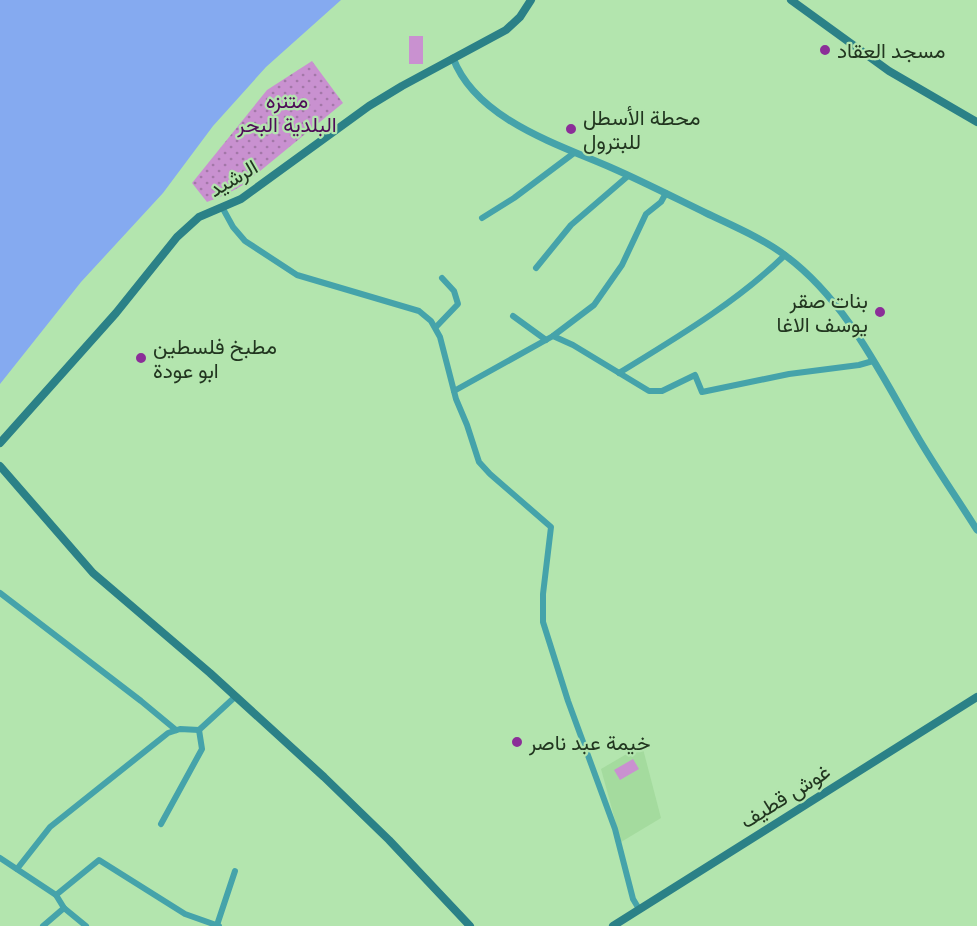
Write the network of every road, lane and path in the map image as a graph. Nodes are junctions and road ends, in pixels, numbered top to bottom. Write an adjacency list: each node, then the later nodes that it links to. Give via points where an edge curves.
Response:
1 (531, 0): 3 (main road, الرشيد, via 506,30)
2 (791, 0): 4 (main road, via 889,71)
3 (453, 58): 5 (street, via 459,74 489,106); 8 (main road, الرشيد, via 369,106 241,199)
4 (977, 122)
5 (574, 153): 6 (street); 9 (street)
6 (628, 176): 7 (street); 11 (street, via 563,233)
7 (666, 193): 10 (street); 15 (street, via 646,214 618,272 594,305)
8 (222, 207): 14 (street, via 245,241 297,275 419,311); 20 (main road, الرشيد, via 199,217 177,237 116,313)
9 (482, 218)
10 (785, 255): 17 (street, via 834,302); 18 (street, via 759,279)
11 (536, 268)
12 (442, 278): 14 (street, via 454,291 458,304)
13 (513, 316): 16 (street)
14 (436, 327): 19 (street)
15 (553, 336): 16 (street); 18 (street)
16 (546, 340): 19 (street)
17 (873, 361): 18 (street, via 702,392 695,375 655,392); 22 (street)
18 (619, 373)
19 (454, 391): 34 (street, via 479,462 551,527 543,622)
20 (0, 443)
21 (0, 466): 24 (main road, via 93,573)
22 (977, 530)
23 (0, 593): 26 (street)
24 (236, 696): 27 (street); 38 (main road, via 356,807)
25 (977, 697): 34 (main road, غوش قطيف)
26 (176, 730): 27 (street); 30 (street, via 50,827)
27 (199, 730): 28 (street, via 202,749)
28 (161, 824)
29 (0, 858): 30 (street)
30 (17, 869): 32 (street)
31 (235, 871): 35 (street)
32 (56, 895): 33 (street); 35 (street, via 99,861 184,914)
33 (64, 908): 36 (street); 37 (street)
34 (639, 909): 39 (main road, غوش قطيف)
35 (218, 925)
36 (43, 926)
37 (86, 926)
38 (470, 926)
39 (613, 926)

